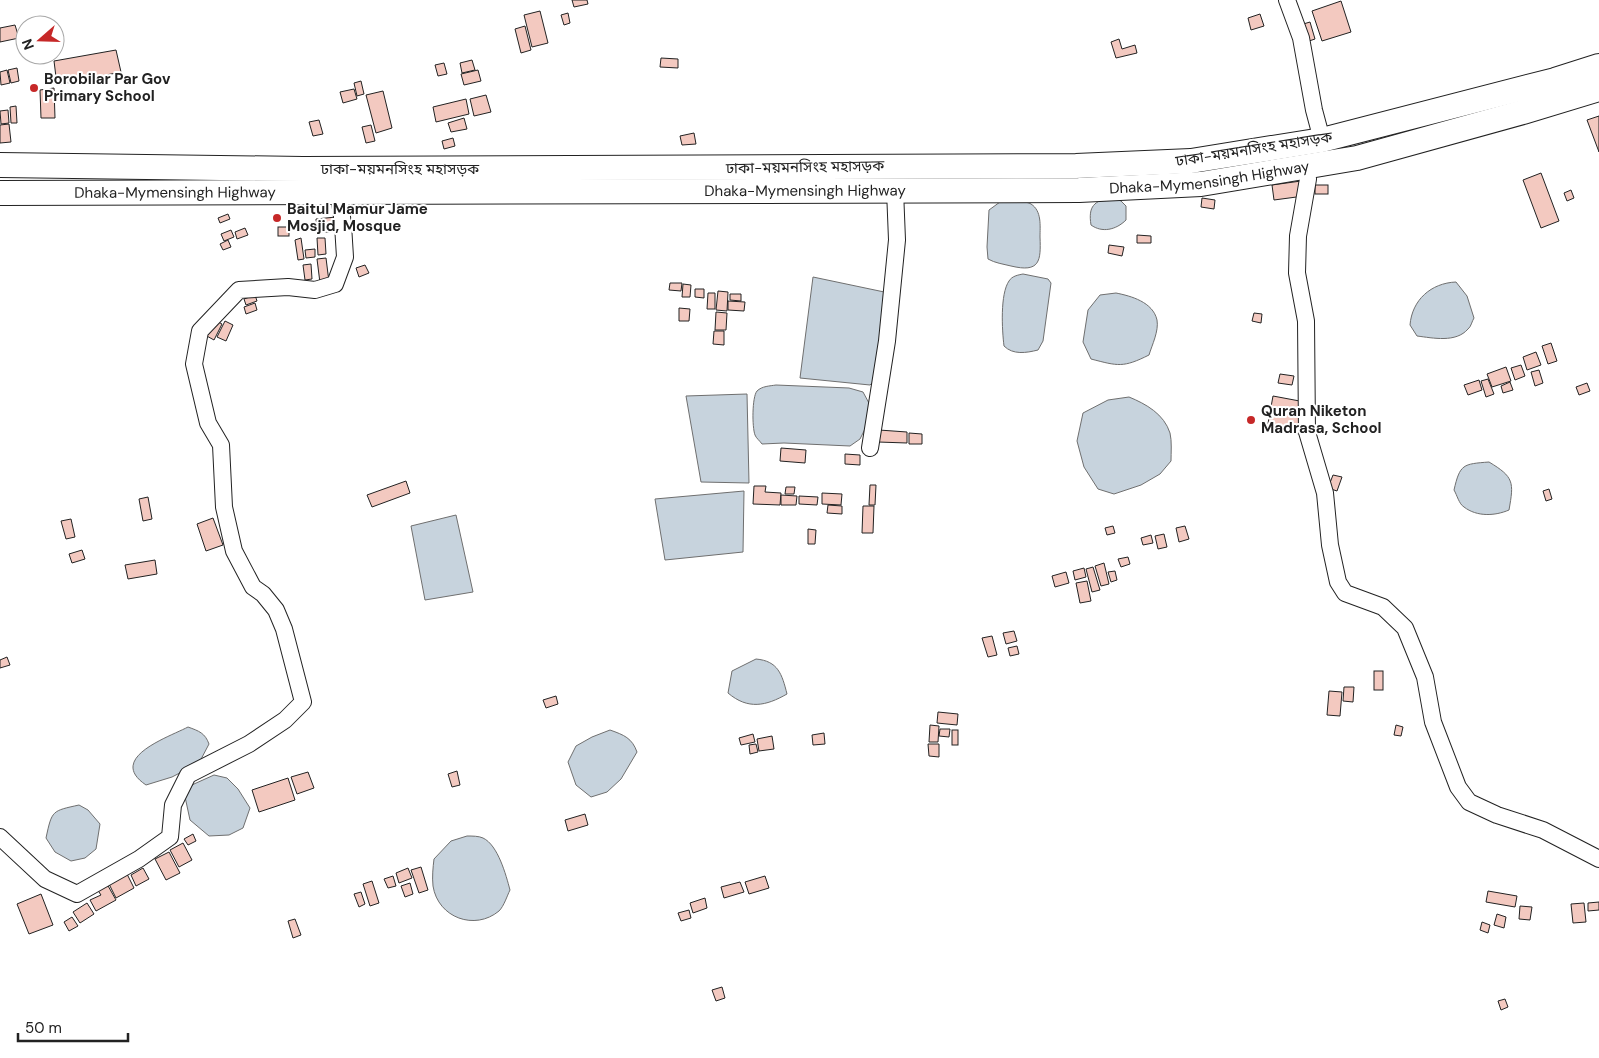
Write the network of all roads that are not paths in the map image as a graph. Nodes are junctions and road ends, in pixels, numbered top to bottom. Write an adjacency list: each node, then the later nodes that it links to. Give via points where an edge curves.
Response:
1 (1287, 0): 4 (street, via 1301,38)
2 (1599, 66): 4 (highway, ঢাকা-ময়মনসিংহ মহাসড়ক)
3 (1599, 89): 6 (highway, Dhaka-Mymensingh Highway, via 1357,158)
4 (1322, 140): 5 (highway, ঢাকা-ময়মনসিংহ মহাসড়ক, via 1191,161 1076,166 303,169)
5 (0, 165)
6 (1306, 166): 7 (highway, Dhaka-Mymensingh Highway, via 1201,184 1079,190); 12 (street, via 1308,180 1298,236 1297,273 1306,321 1307,432 1325,493 1330,545 1338,582 1345,593 1383,608 1405,628 1425,677 1433,722 1458,787 1469,802 1497,816 1543,830)
7 (895, 190): 9 (highway, Dhaka-Mymensingh Highway); 10 (street, via 897,240 887,341)
8 (0, 193): 9 (highway, Dhaka-Mymensingh Highway)
9 (339, 193): 11 (street, via 345,257 334,284 315,290 239,290 200,331 194,364 208,423 222,445 224,507 234,551 253,587 276,610 303,702 285,720 250,744 188,775 173,806 170,837 139,859 77,894 45,879)
10 (870, 448)
11 (0, 837)
12 (1599, 859)

